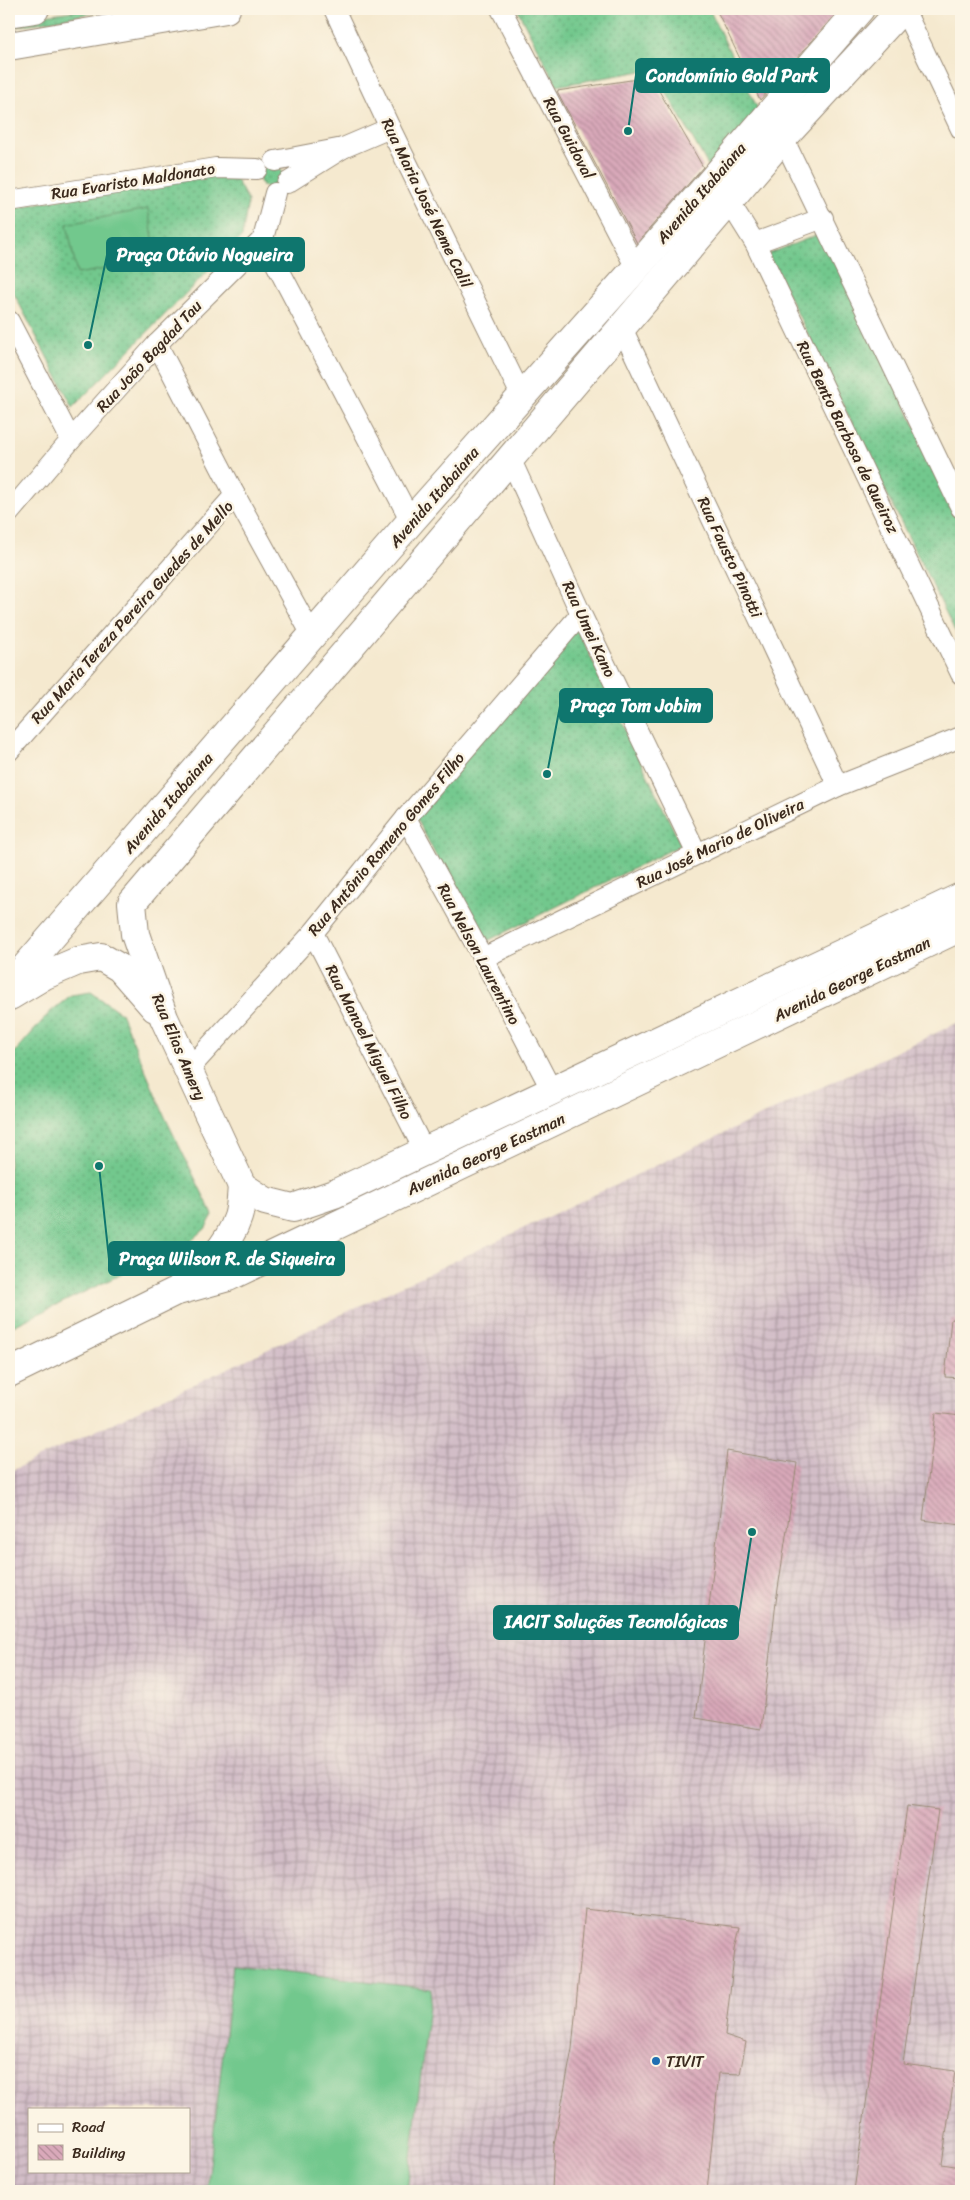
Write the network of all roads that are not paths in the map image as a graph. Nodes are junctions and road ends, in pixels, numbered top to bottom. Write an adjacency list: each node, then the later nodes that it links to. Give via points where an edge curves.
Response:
1 (35, 9): 7 (main road)
2 (226, 9): 8 (main road)
3 (334, 9): 9 (street, Rua Maria José Neme Calil)
4 (501, 9): 20 (street, Rua Guidoval)
5 (860, 9): 20 (main road, Avenida Itabaiana)
6 (903, 9): 10 (street); 11 (main road, Avenida Itabaiana)
7 (9, 13)
8 (9, 46)
9 (390, 128): 12 (street, Rua Evaristo Maldonato); 24 (street, Rua Maria José Neme Calil)
10 (961, 129)
11 (783, 138): 16 (main road, Avenida Itabaiana); 17 (street)
12 (343, 148): 13 (street, Rua Evaristo Maldonato); 14 (street, Rua Evaristo Maldonato)
13 (266, 165): 14 (street, via 284,167 287,172); 14 (street, via 255,179 260,189 264,192); 15 (street, Rua Evaristo Maldonato, via 216,168)
14 (281, 188): 18 (street)
15 (9, 201)
16 (730, 203): 19 (street, Rua Bento Barbosa de Queiroz); 22 (main road, Avenida Itabaiana)
17 (823, 218): 19 (street); 28 (street)
18 (263, 239): 23 (street, Rua João Bagdad Tau); 30 (street)
19 (755, 244): 33 (street, Rua Bento Barbosa de Queiroz)
20 (636, 268): 24 (main road, Avenida Itabaiana)
21 (9, 321): 25 (street)
22 (622, 328): 26 (main road, Avenida Itabaiana); 36 (street, Rua Fausto Pinotti)
23 (157, 344): 25 (street, Rua João Bagdad Tau); 27 (street)
24 (522, 397): 30 (main road, Avenida Itabaiana)
25 (71, 440): 29 (street, Rua João Bagdad Tau)
26 (510, 458): 31 (street, Rua Umei Kano); 40 (main road, Avenida Itabaiana)
27 (235, 495): 32 (street); 35 (street, Rua Maria Tereza Pereira Guedes de Mello)
28 (961, 508)
29 (9, 513)
30 (411, 521): 32 (main road, Avenida Itabaiana)
31 (581, 614): 37 (street, Rua Antônio Romeno Gomes Filho); 38 (street, Rua Umei Kano)
32 (313, 637): 44 (main road, Avenida Itabaiana)
33 (961, 674)
34 (961, 737): 36 (street, Rua José Mario de Oliveira)
35 (9, 750)
36 (838, 786): 38 (street, Rua José Mario de Oliveira)
37 (406, 818): 42 (street, Rua Antônio Romeno Gomes Filho); 43 (street, Rua Nelson Laurentino)
38 (697, 854): 43 (street, Rua José Mario de Oliveira)
39 (961, 897): 48 (main road, Avenida George Eastman)
40 (132, 903): 46 (main road, Rua Elias Amery, via 135,934)
41 (961, 927): 51 (main road, Avenida George Eastman, via 228,1277)
42 (312, 933): 47 (street, Rua Antônio Romeno Gomes Filho); 49 (street, Rua Manoel Miguel Filho)
43 (482, 958): 48 (street, Rua Nelson Laurentino)
44 (9, 986)
45 (9, 997): 46 (main road, via 78,961 100,957 120,968)
46 (164, 1018): 47 (main road, Rua Elias Amery)
47 (188, 1070): 50 (main road, Rua Elias Amery)
48 (552, 1091): 49 (main road, Avenida George Eastman)
49 (425, 1152): 50 (main road, Avenida George Eastman, via 334,1194 292,1208 265,1201)
50 (242, 1186): 51 (main road, via 238,1216 231,1235 199,1273)
51 (174, 1292): 52 (main road, Avenida George Eastman)
52 (9, 1374)

